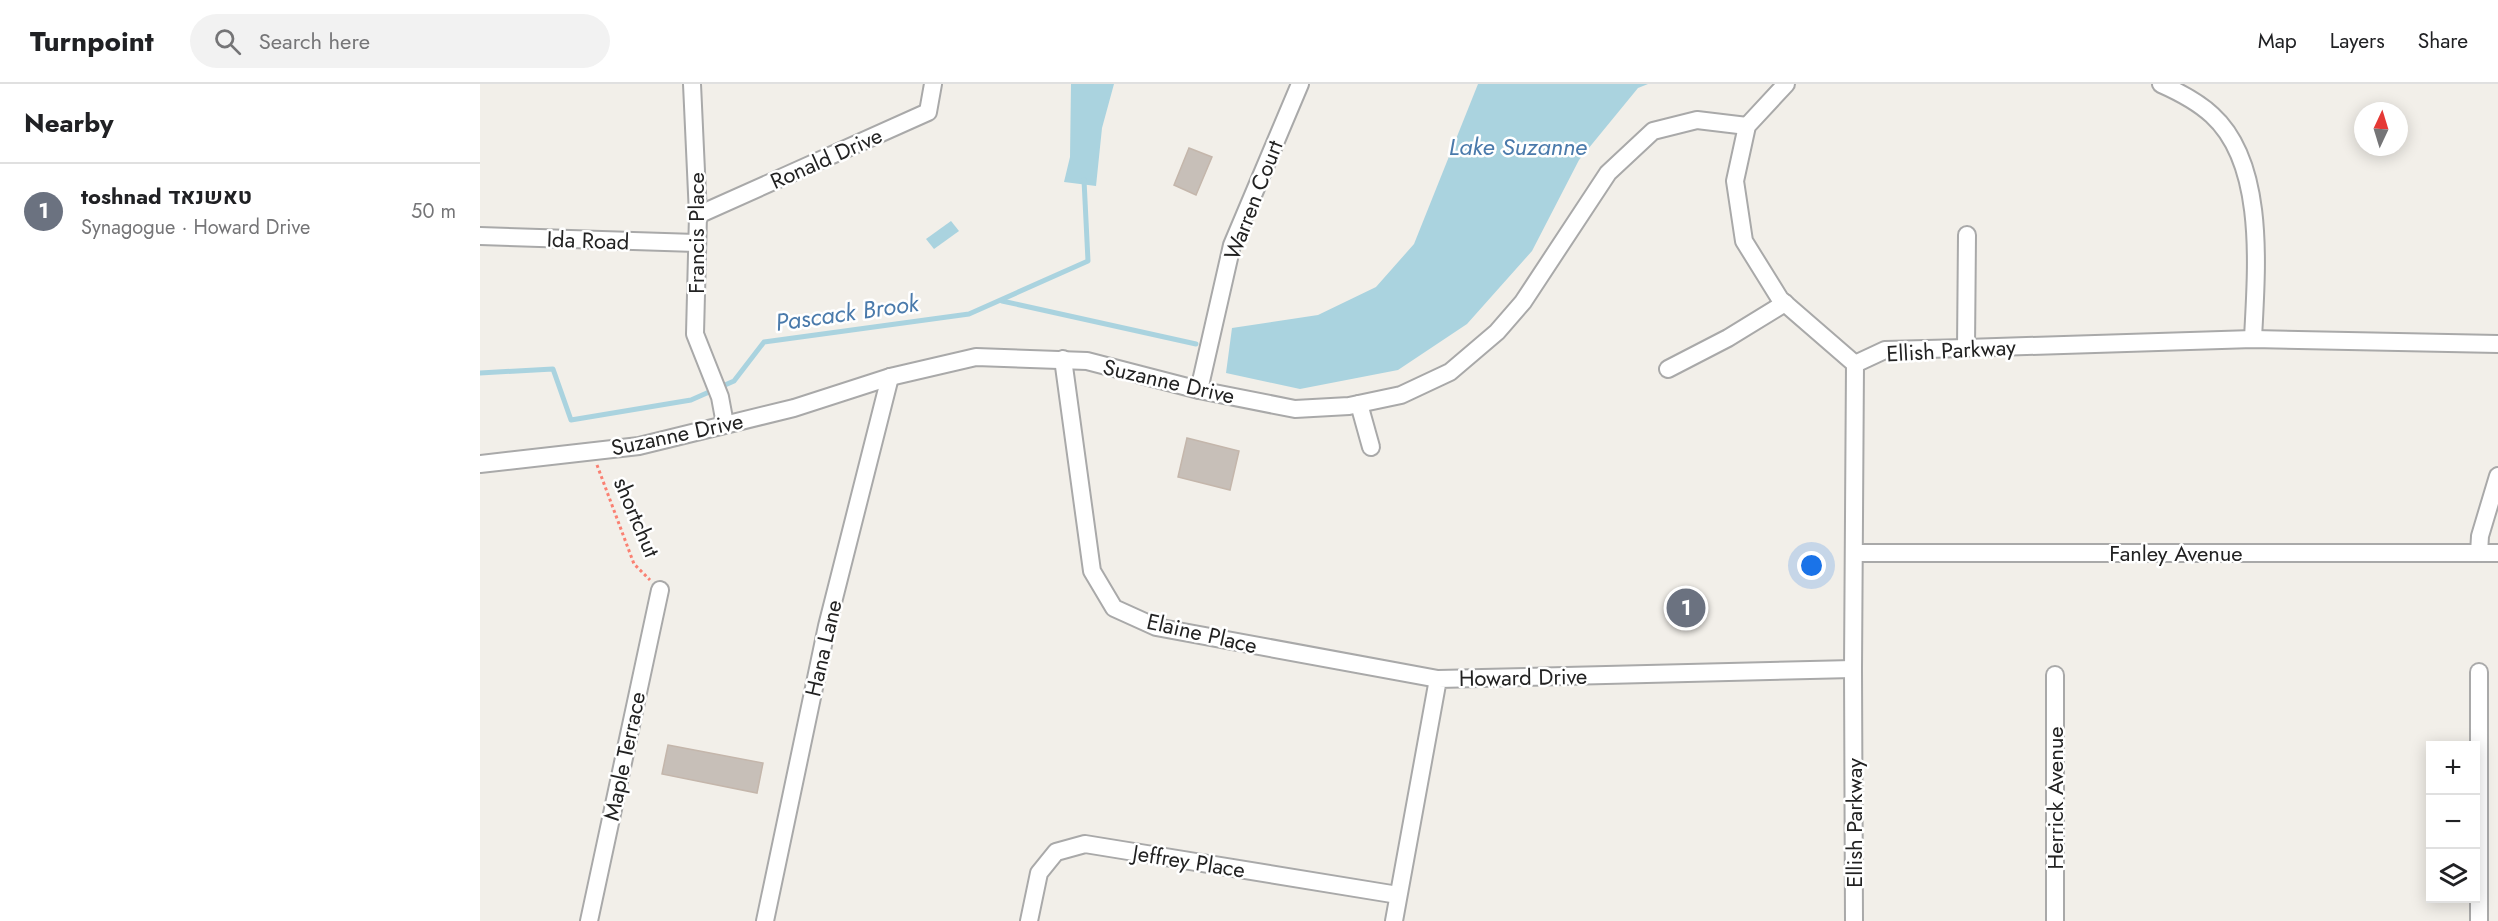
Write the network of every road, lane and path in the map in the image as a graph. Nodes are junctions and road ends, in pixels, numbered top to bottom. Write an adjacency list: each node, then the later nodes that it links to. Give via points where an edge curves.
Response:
1 (692, 84): 7 (street, Francis Place)
2 (933, 84): 7 (street, Ronald Drive, via 928,112)
3 (1300, 84): 20 (street, Warren Court, via 1232,245)
4 (1786, 84): 6 (street)
5 (2161, 84): 12 (street, via 2213,116 2244,166 2257,249)
6 (1748, 126): 11 (street, via 1735,181 1744,241); 21 (street, Suzanne Drive, via 1697,120 1653,131 1608,174 1523,302 1497,332 1450,372 1401,395)
7 (698, 215): 10 (street, Francis Place)
8 (481, 235): 10 (street, Ida Road)
9 (1967, 235): 14 (street)
10 (696, 243): 19 (street, Francis Place, via 695,334)
11 (1785, 303): 16 (street); 17 (street)
12 (2253, 339): 13 (street, Ellish Parkway); 14 (street, Ellish Parkway)
13 (2498, 344)
14 (1966, 348): 16 (street, Ellish Parkway, via 1885,350)
15 (1063, 359): 18 (street, Suzanne Drive, via 976,357); 20 (street, Suzanne Drive, via 1087,361); 34 (street, Elaine Place, via 1092,571 1114,608 1156,627)
16 (1855, 364): 27 (street, Ellish Parkway)
17 (1668, 369)
18 (890, 376): 22 (street, Suzanne Drive, via 794,408); 37 (street, Hana Lane, via 827,626)
19 (713, 379): 22 (street, Suzanne Drive)
20 (1199, 390): 21 (street, Suzanne Drive, via 1295,409)
21 (1359, 404): 23 (street)
22 (725, 424): 24 (street, Suzanne Drive, via 639,446)
23 (1371, 447)
24 (592, 452): 25 (street, Suzanne Drive); 30 (path, shortchut, via 634,564)
25 (480, 464)
26 (2498, 476): 28 (street, via 2480,536)
27 (1854, 553): 28 (street, Fanley Avenue); 31 (street, Ellish Parkway)
28 (2479, 553): 29 (street, Fanley Avenue)
29 (2498, 553)
30 (660, 590): 36 (street, Maple Terrace)
31 (1853, 669): 34 (street, Howard Drive); 40 (street, Ellish Parkway)
32 (2479, 672): 42 (street)
33 (2055, 675): 41 (street, Herrick Avenue)
34 (1438, 679): 35 (street, Howard Drive)
35 (1398, 895): 38 (street, Jeffrey Place, via 1085,844 1056,852 1039,873); 39 (street, Howard Drive)
36 (589, 921)
37 (765, 921)
38 (1029, 921)
39 (1394, 921)
40 (1854, 921)
41 (2055, 921)
42 (2479, 921)

